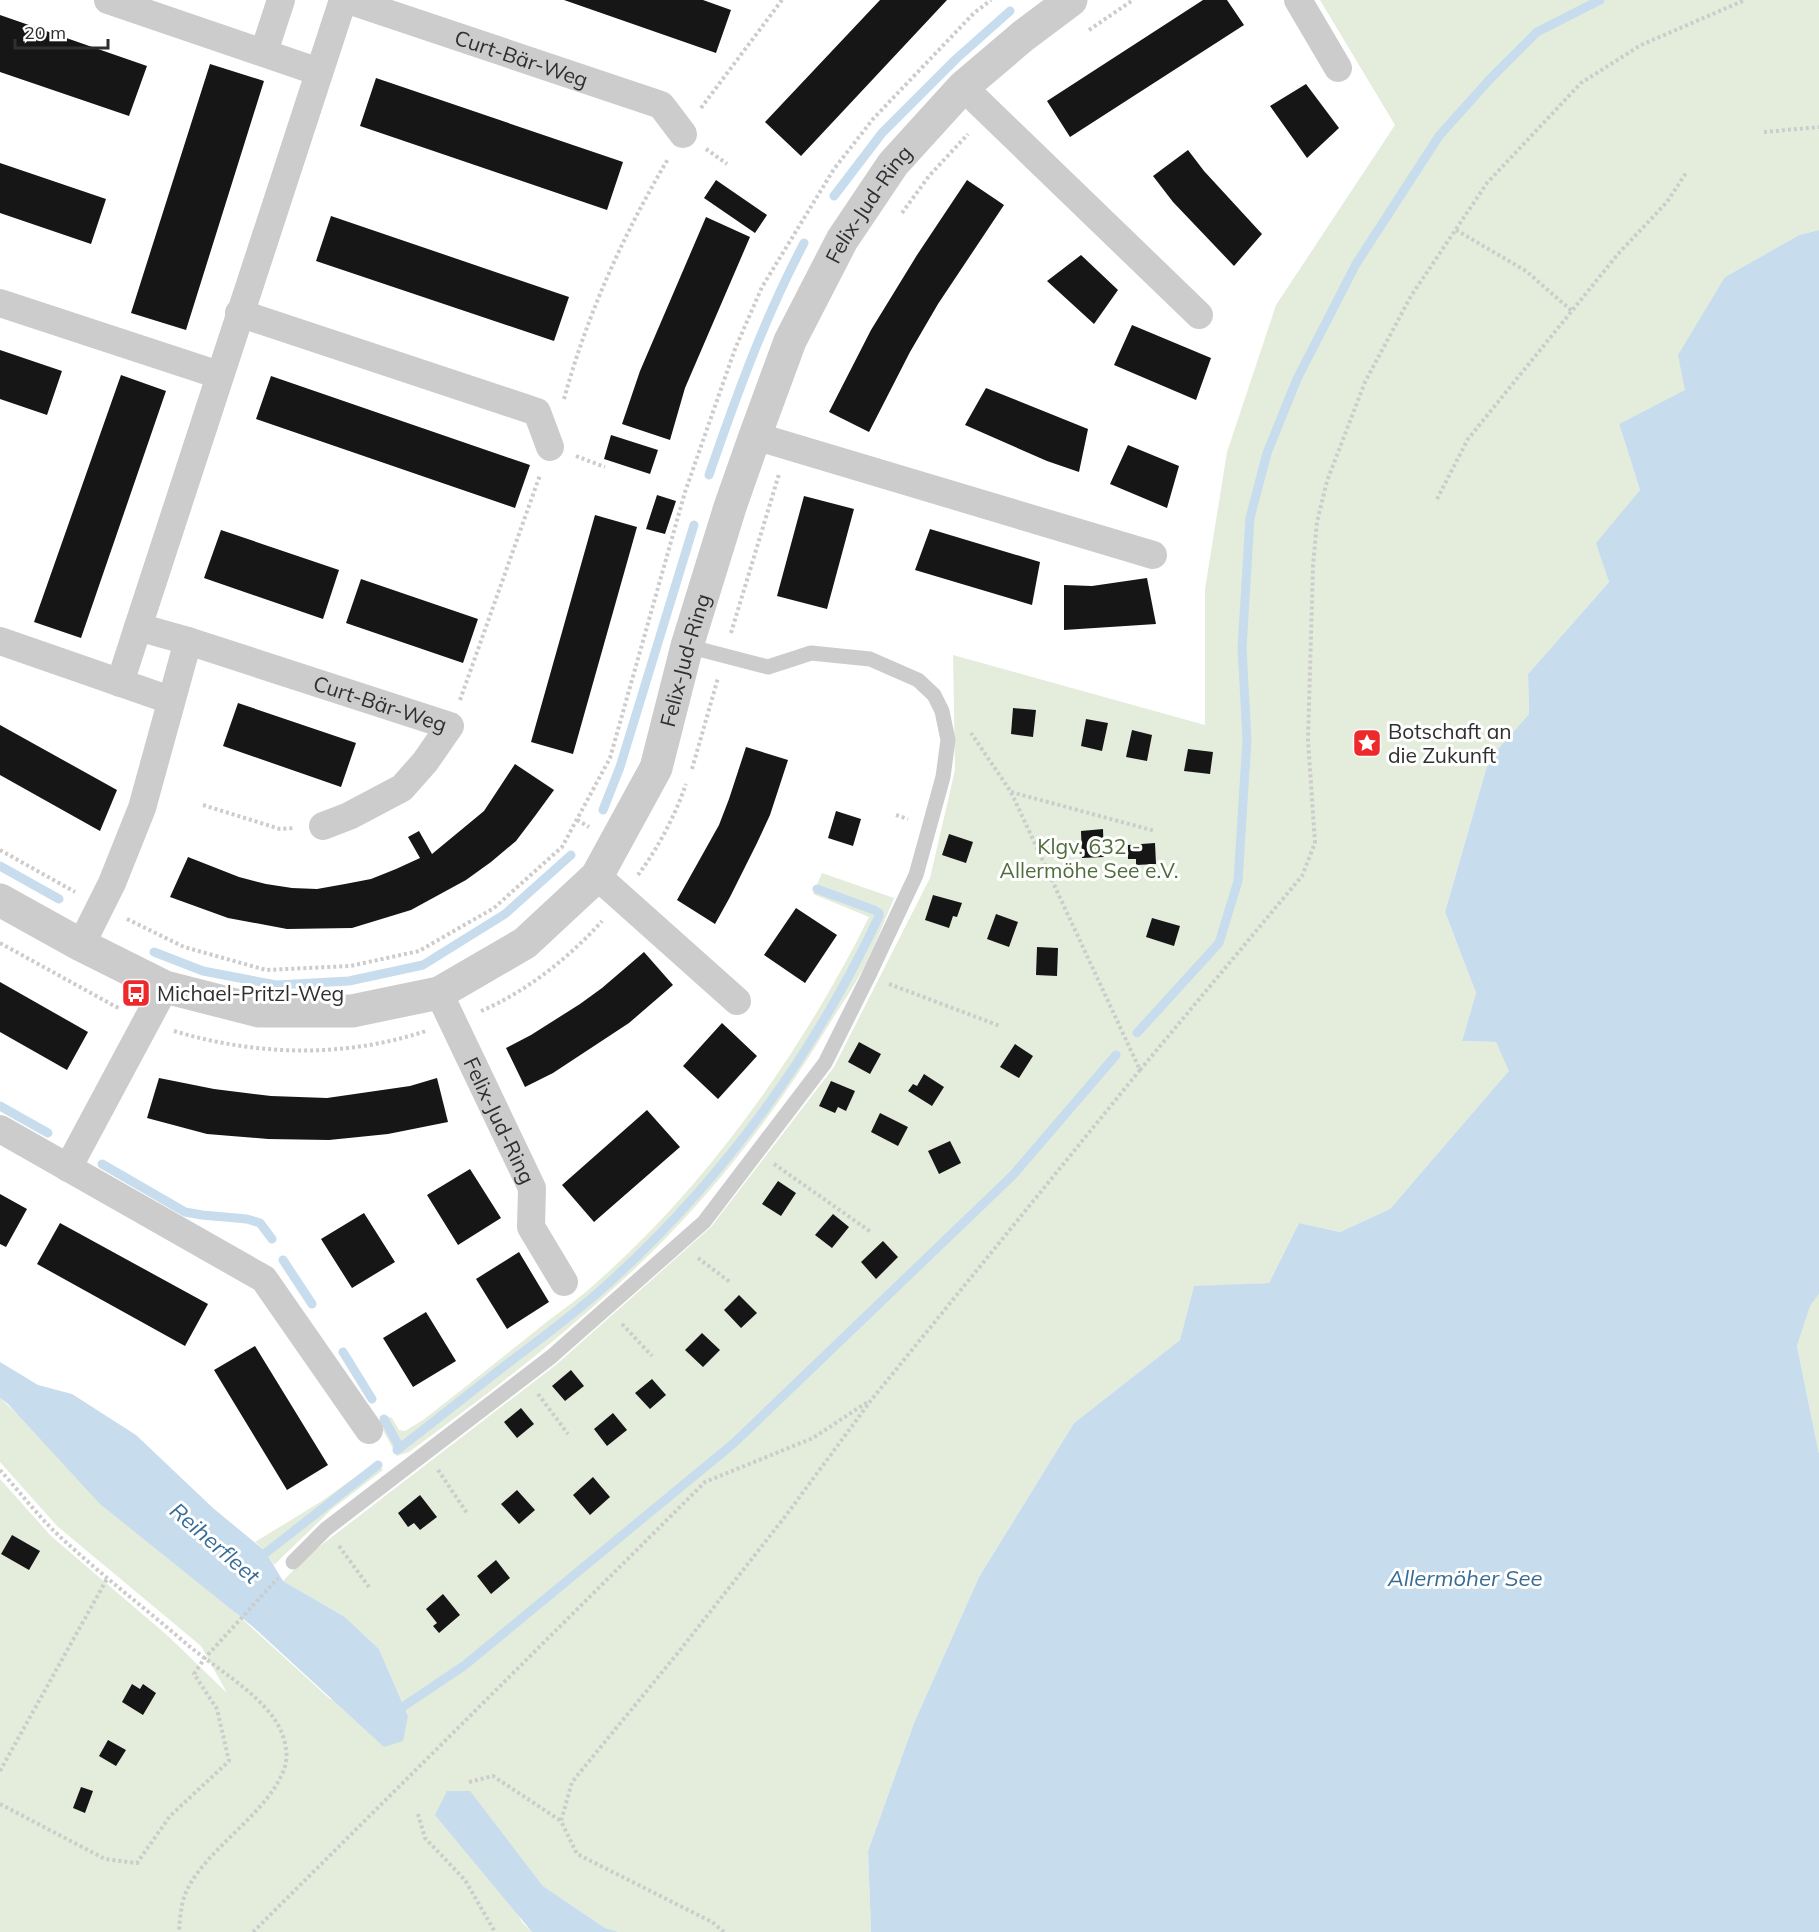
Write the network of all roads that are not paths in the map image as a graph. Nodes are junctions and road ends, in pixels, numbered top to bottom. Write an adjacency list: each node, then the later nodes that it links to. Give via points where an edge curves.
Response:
1 (108, 0): 7 (street)
2 (281, 0): 7 (street)
3 (343, 0): 9 (street)
4 (348, 0): 11 (street, Curt-Bär-Weg, via 662,105)
5 (1298, 0): 8 (street)
6 (1064, 2): 10 (street, Felix-Jud-Ring)
7 (264, 52): 9 (street)
8 (1338, 68)
9 (319, 72): 13 (street)
10 (963, 87): 14 (street); 16 (street, Felix-Jud-Ring, via 893,164 842,240 789,341)
11 (683, 134)
12 (0, 303): 15 (street)
13 (239, 313): 15 (street); 17 (street, via 537,412)
14 (1199, 315)
15 (219, 375): 19 (street)
16 (754, 436): 18 (street); 22 (street, Felix-Jud-Ring)
17 (550, 447)
18 (1153, 555)
19 (138, 627): 21 (street, Curt-Bär-Weg); 23 (street)
20 (0, 641): 23 (street)
21 (188, 641): 24 (street); 25 (street, Curt-Bär-Weg, via 450,726 402,788)
22 (687, 646): 26 (street, Felix-Jud-Ring, via 656,768); 36 (lane, via 768,667 811,653 870,659 918,680 934,695 948,740 943,777 916,875 825,1062 704,1222 551,1358 326,1529)
23 (120, 683): 24 (street)
24 (171, 700): 28 (street, via 142,808)
25 (323, 826)
26 (597, 876): 30 (street, Felix-Jud-Ring, via 525,943); 31 (street)
27 (0, 900): 28 (street, Felix-Jud-Ring)
28 (81, 945): 29 (street, Felix-Jud-Ring)
29 (165, 987): 30 (street, Felix-Jud-Ring, via 259,1011 352,1011); 33 (street)
30 (439, 993): 34 (street, Felix-Jud-Ring, via 532,1188 531,1227)
31 (737, 1001)
32 (0, 1129): 33 (street)
33 (68, 1168): 35 (street, via 264,1279)
34 (564, 1282)
35 (369, 1430)
36 (293, 1562)

